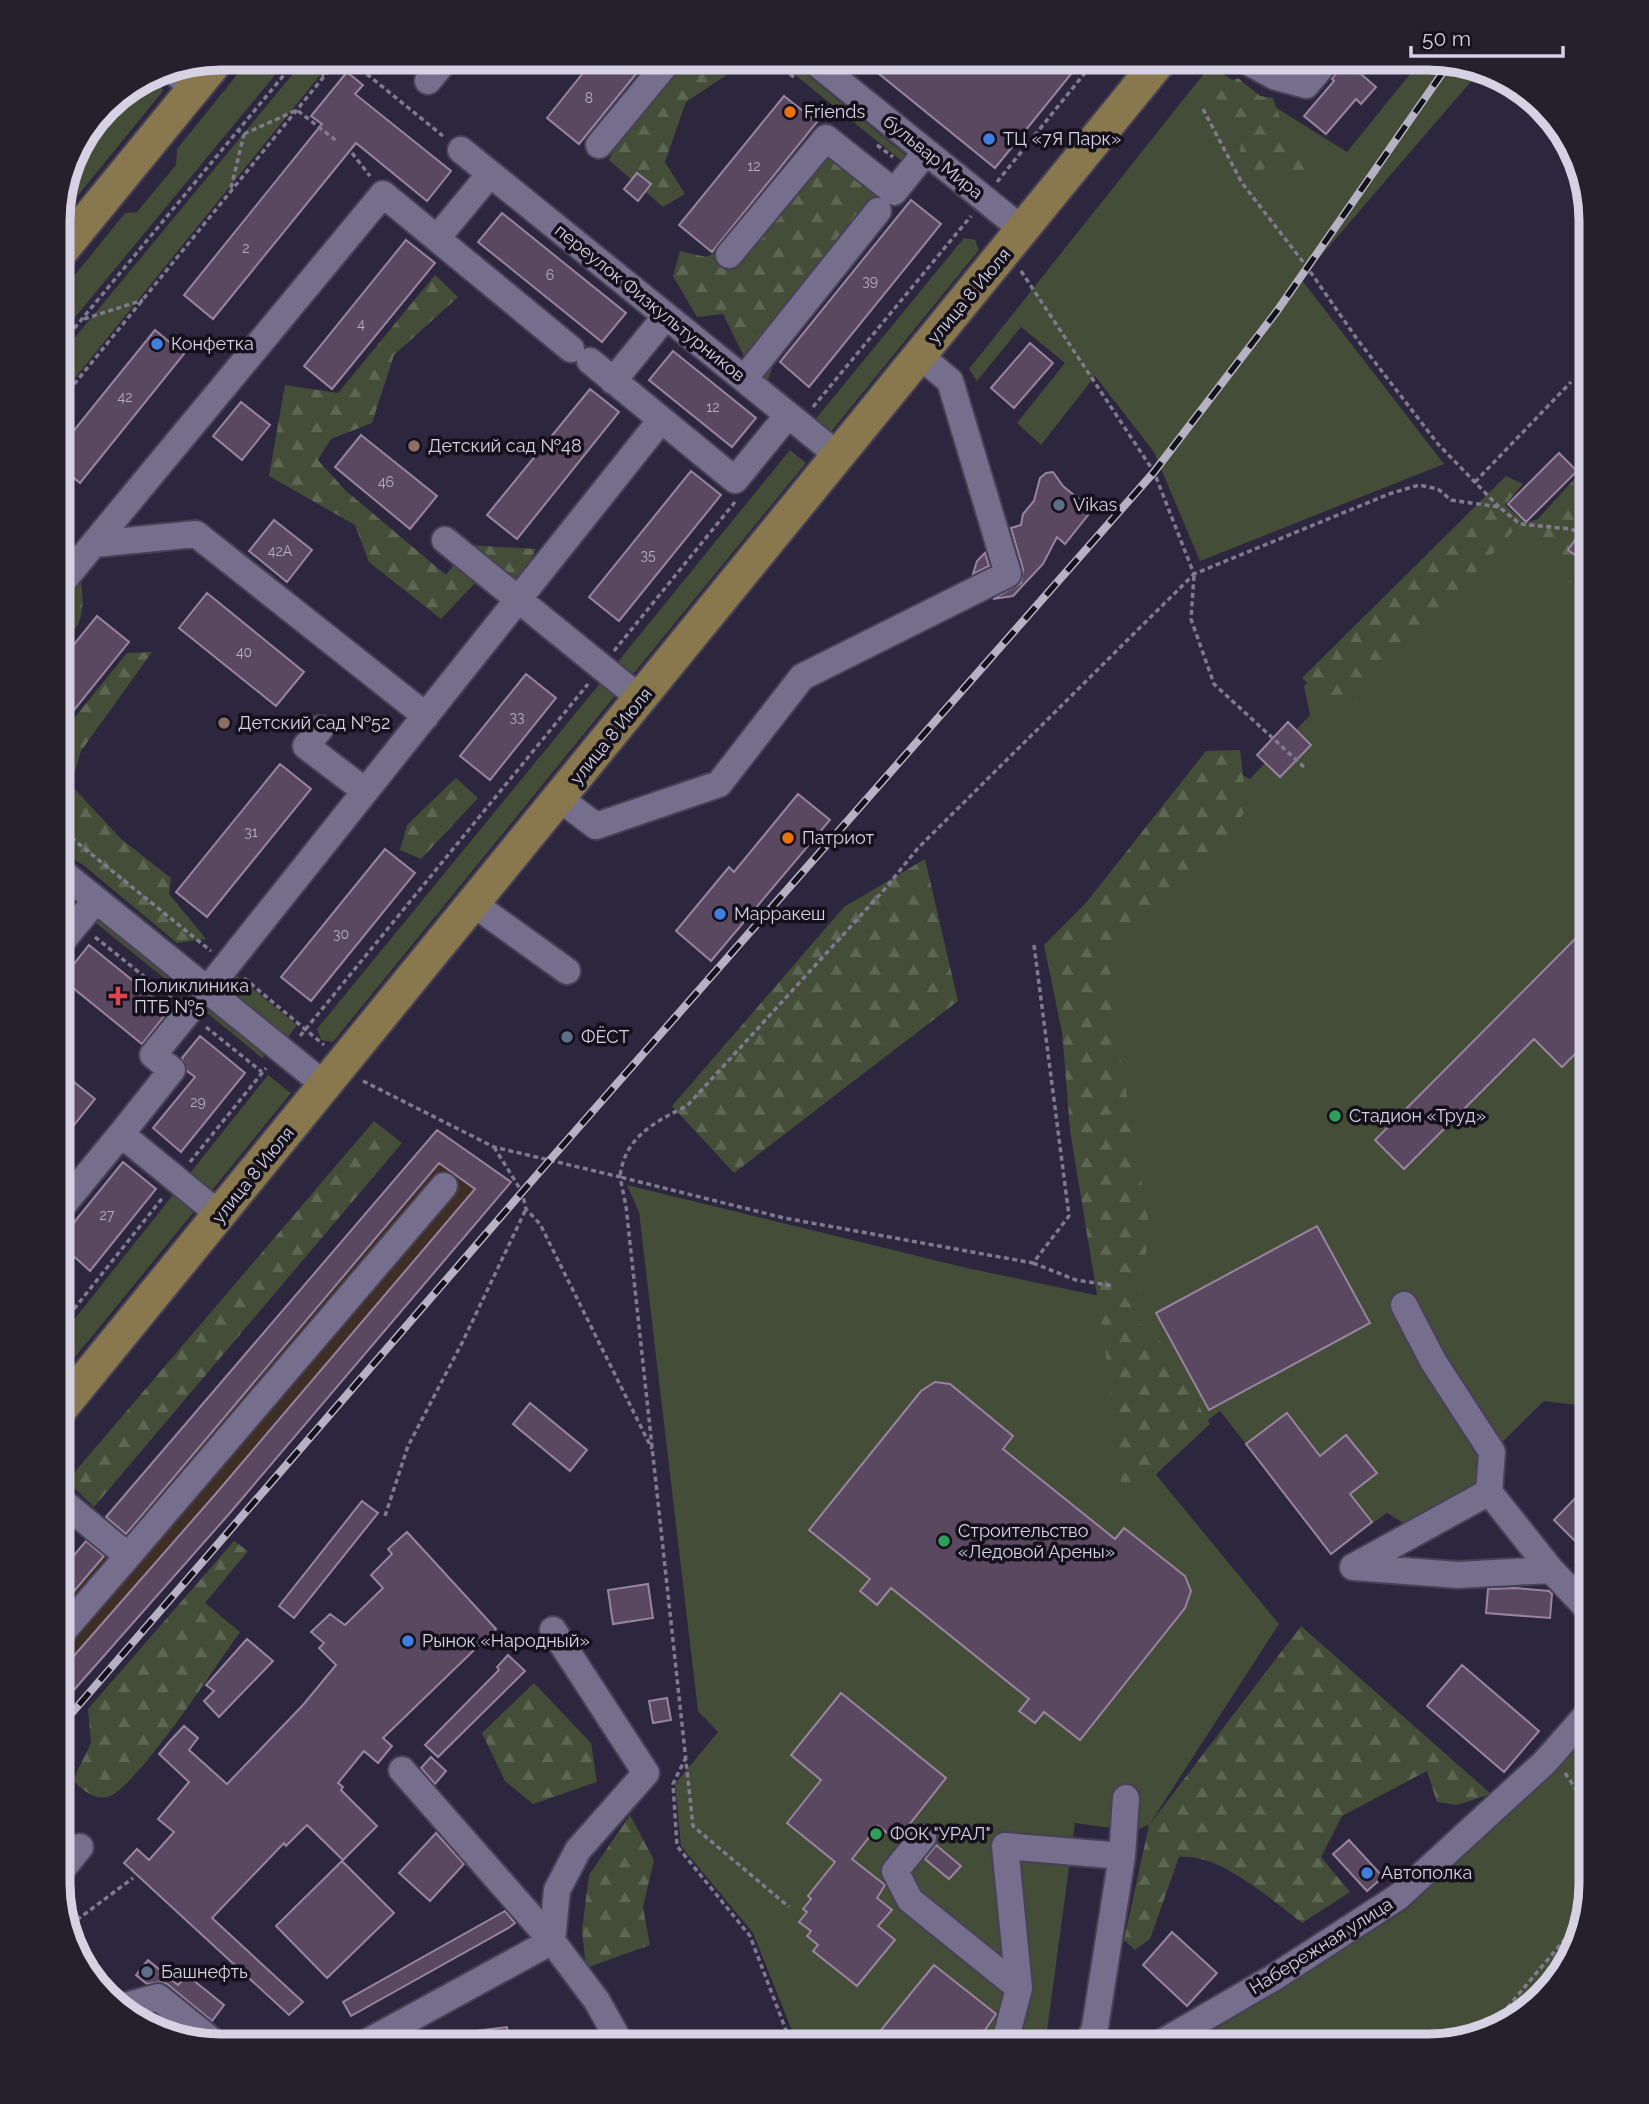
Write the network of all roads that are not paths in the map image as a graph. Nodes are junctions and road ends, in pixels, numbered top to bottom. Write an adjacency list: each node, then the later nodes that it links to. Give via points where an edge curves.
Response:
1 (437, 70): 8 (street)
2 (660, 70): 9 (street)
3 (825, 70): 11 (street, бульвар Мира)
4 (1143, 70): 16 (main road, улица 8 Июля)
5 (1263, 70): 6 (street, via 1306,85)
6 (1319, 70)
7 (182, 78): 14 (main road)
8 (428, 81)
9 (599, 145)
10 (461, 150): 12 (street, переулок Физкультурников)
11 (926, 152): 16 (street, бульвар Мира, via 984,198); 17 (street, via 894,192 826,138)
12 (490, 174): 15 (street); 18 (street, переулок Физкультурников)
13 (878, 211): 20 (street)
14 (70, 238)
15 (437, 238): 21 (street); 26 (street, via 383,194)
16 (1015, 240): 19 (main road, улица 8 Июля)
17 (729, 256)
18 (666, 316): 20 (street, переулок Физкультурников); 21 (street)
19 (920, 356): 24 (main road, улица 8 Июля); 33 (street, via 950,381 1008,574 802,677 719,784 596,826)
20 (744, 379): 22 (street, переулок Физкультурников)
21 (613, 381): 23 (street)
22 (793, 419): 23 (street, via 735,480); 24 (street, переулок Физкультурников)
23 (661, 420): 28 (street)
24 (839, 456): 29 (main road, улица 8 Июля)
25 (445, 540): 28 (street)
26 (94, 544): 27 (street); 30 (street, via 196,534)
27 (70, 573)
28 (518, 599): 29 (street); 30 (street)
29 (641, 699): 33 (main road, улица 8 Июля)
30 (426, 716): 32 (street)
31 (320, 730): 32 (street, via 306,746)
32 (365, 791): 39 (street)
33 (560, 799): 36 (main road, улица 8 Июля)
34 (70, 879): 35 (street)
35 (96, 900): 37 (street); 39 (street)
36 (474, 904): 38 (street); 41 (main road, улица 8 Июля)
37 (70, 931)
38 (566, 971)
39 (207, 990): 41 (street)
40 (188, 1012): 42 (street, via 153,1055 172,1070)
41 (335, 1075): 45 (main road, улица 8 Июля)
42 (121, 1134): 44 (street); 45 (street)
43 (444, 1186): 50 (street)
44 (70, 1196)
45 (220, 1215): 47 (main road, улица 8 Июля)
46 (1404, 1305): 48 (street, via 1433,1361 1492,1452)
47 (70, 1397)
48 (1489, 1492): 51 (street); 51 (street, via 1353,1567 1458,1575)
49 (70, 1508): 50 (street)
50 (128, 1556): 53 (street)
51 (1551, 1570): 52 (street)
52 (1579, 1599)
53 (70, 1623)
54 (553, 1630): 62 (street, via 646,1773 578,1850 557,1890)
55 (1579, 1724): 70 (street, Набережная улица, via 1398,1898)
56 (402, 1770): 62 (street)
57 (1126, 1798): 60 (street)
58 (923, 1837): 63 (street, via 895,1871 911,1899)
59 (80, 1847): 61 (street)
60 (1122, 1856): 63 (street, via 1005,1846); 69 (street)
61 (70, 1859)
62 (552, 1941): 66 (street); 67 (street)
63 (1019, 1988): 68 (street)
64 (131, 2004): 65 (street, via 158,1997)
65 (202, 2033)
66 (382, 2034)
67 (615, 2034)
68 (1007, 2034)
69 (1092, 2034)
70 (1177, 2034)

